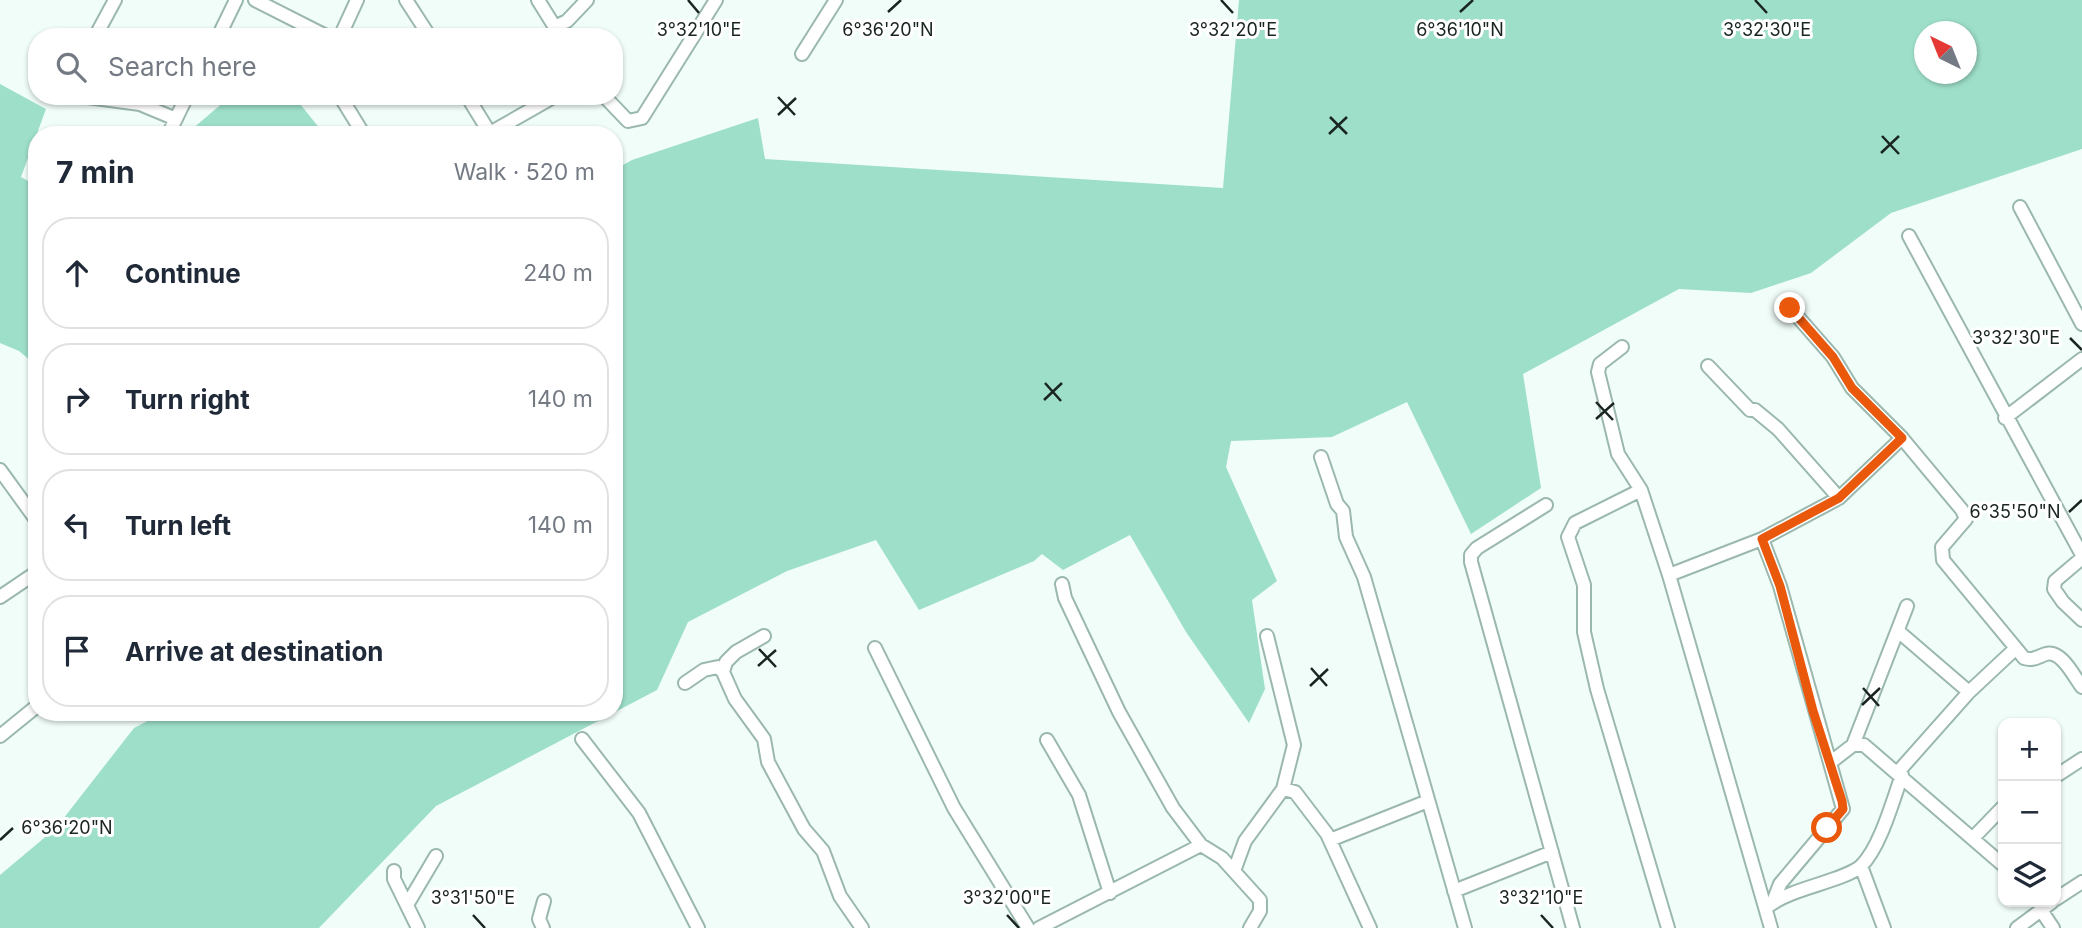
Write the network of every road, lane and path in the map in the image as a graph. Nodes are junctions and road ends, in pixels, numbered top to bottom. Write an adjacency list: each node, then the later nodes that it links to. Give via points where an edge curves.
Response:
1 (115, 0): 10 (street)
2 (236, 0): 11 (street)
3 (255, 0): 12 (street)
4 (357, 0): 13 (street)
5 (407, 0): 14 (street)
6 (538, 0): 15 (street)
7 (587, 0): 16 (street)
8 (716, 0): 23 (street, via 642,118 628,121)
9 (836, 0): 17 (street)
10 (100, 28)
11 (222, 28)
12 (310, 28)
13 (344, 28)
14 (424, 28)
15 (556, 28)
16 (562, 28)
17 (802, 54)
18 (142, 105): 24 (street)
19 (183, 105): 24 (street)
20 (346, 105): 26 (street)
21 (473, 105): 27 (street)
22 (540, 105): 28 (street)
23 (613, 105)
24 (176, 119): 25 (street)
25 (172, 126)
26 (359, 126)
27 (486, 126)
28 (504, 126)
29 (2020, 207): 32 (street)
30 (1909, 236): 36 (street)
31 (1790, 308): 37 (street, via 1833,357 1852,388)
32 (2082, 324)
33 (1622, 348): 40 (street, via 1600,365 1598,378 1618,454)
34 (2082, 359): 36 (street)
35 (1708, 366): 41 (street, via 1750,410 1778,429)
36 (2005, 418): 45 (street)
37 (1902, 438): 41 (street); 56 (street, via 1966,519 1942,547 1944,560)
38 (1321, 457): 71 (street, via 1364,577)
39 (0, 470): 43 (street)
40 (1641, 490): 46 (street); 101 (street, via 1575,523 1568,537 1584,585 1584,632 1597,689)
41 (1839, 498): 44 (street)
42 (1546, 505): 76 (street, via 1477,548 1471,562)
43 (28, 509)
44 (1762, 539): 46 (street); 67 (street)
45 (2082, 556): 51 (street, via 2055,581 2054,589)
46 (1669, 575): 88 (street)
47 (28, 578): 49 (street)
48 (1062, 584): 75 (street, via 1135,742 1173,808)
49 (0, 597)
50 (1907, 606): 52 (street)
51 (2082, 620)
52 (1898, 631): 60 (street); 65 (street)
53 (764, 636): 57 (street, via 736,652)
54 (1267, 636): 70 (street, via 1294,745)
55 (874, 648): 95 (street, via 954,808)
56 (2015, 649): 59 (street, via 2028,660 2056,655); 60 (street)
57 (723, 672): 58 (street, via 712,667); 94 (street, via 735,699 764,739 768,762 804,829 823,851 840,896)
58 (685, 683)
59 (2082, 687)
60 (1969, 692): 69 (street)
61 (28, 713): 62 (street)
62 (0, 736)
63 (582, 738): 93 (street, via 639,814)
64 (1046, 740): 84 (street, via 1079,795)
65 (1853, 745): 67 (street); 69 (street, via 1864,745)
66 (2082, 760): 68 (street)
67 (1831, 762): 88 (street, via 1843,809 1780,884)
68 (2061, 773)
69 (1900, 774): 73 (street); 79 (street, via 1877,841)
70 (1283, 789): 74 (street, via 1304,801); 81 (street, via 1245,841)
71 (1428, 801): 74 (street); 83 (street)
72 (1998, 812): 73 (street)
73 (1974, 837): 78 (street)
74 (1330, 840): 98 (street)
75 (1201, 845): 81 (street); 84 (street)
76 (1552, 852): 83 (street); 100 (street)
77 (436, 856): 87 (street)
78 (1998, 860)
79 (1861, 866): 88 (street); 103 (street)
80 (394, 871): 87 (street)
81 (1234, 871): 97 (street, via 1260,900 1260,911)
82 (2082, 882): 85 (street)
83 (1454, 891): 99 (street)
84 (1110, 893): 96 (street)
85 (2061, 896)
86 (544, 901): 92 (street, via 539,919)
87 (407, 905): 91 (street)
88 (1769, 906): 102 (street)
89 (2045, 907): 90 (street)
90 (2041, 910): 104 (street); 105 (street)
91 (418, 928)
92 (543, 928)
93 (698, 928)
94 (862, 928)
95 (1028, 928)
96 (1039, 928)
97 (1250, 928)
98 (1370, 928)
99 (1465, 928)
100 (1573, 928)
101 (1668, 928)
102 (1772, 928)
103 (1884, 928)
104 (2017, 928)
105 (2053, 928)

